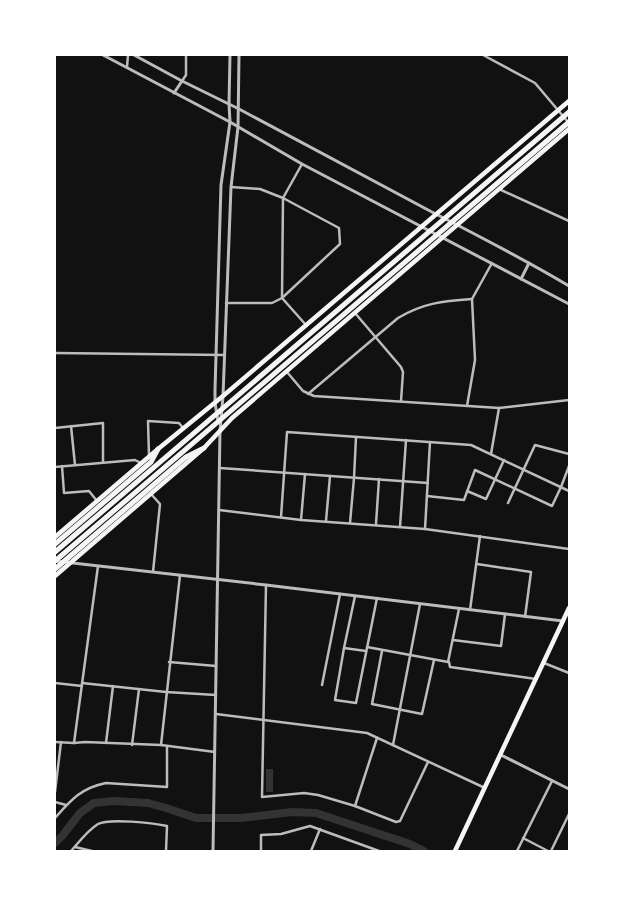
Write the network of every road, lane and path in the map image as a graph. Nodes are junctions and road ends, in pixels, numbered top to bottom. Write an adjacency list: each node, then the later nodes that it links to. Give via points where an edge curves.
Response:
1 (103, 55): 8 (street)
2 (128, 55): 8 (street)
3 (134, 55): 9 (street)
4 (186, 55): 9 (street, via 186,75)
5 (230, 55): 12 (street)
6 (239, 55): 13 (street)
7 (483, 55): 14 (street, via 534,83)
8 (127, 68): 10 (street)
9 (182, 81): 10 (street); 12 (street)
10 (174, 93): 16 (street)
11 (569, 102): 14 (highway)
12 (229, 104): 13 (street); 16 (street)
13 (239, 109): 18 (street); 24 (street)
14 (558, 110): 17 (street); 24 (highway)
15 (569, 112): 100 (highway)
16 (230, 122): 18 (street); 41 (street, via 221,185)
17 (569, 122): 101 (highway)
18 (238, 127): 20 (street); 21 (street)
19 (569, 130): 22 (highway)
20 (302, 164): 23 (street); 27 (street)
21 (231, 187): 23 (street, via 260,188); 35 (street)
22 (499, 189): 25 (street); 26 (highway)
23 (284, 198): 33 (street); 33 (street, via 339,228 340,244)
24 (436, 214): 26 (street); 27 (highway)
25 (569, 221)
26 (458, 225): 28 (highway); 29 (street)
27 (422, 227): 28 (street); 38 (highway)
28 (443, 237): 30 (street); 37 (highway)
29 (529, 262): 31 (street); 32 (street)
30 (492, 263): 31 (street); 34 (street)
31 (521, 279): 36 (street)
32 (569, 286)
33 (282, 298): 35 (street, via 272,303); 38 (street)
34 (472, 299): 39 (street, via 420,306 398,318); 49 (street, via 475,360)
35 (226, 303): 42 (street)
36 (569, 304)
37 (355, 313): 39 (street); 43 (highway)
38 (306, 325): 45 (highway)
39 (376, 337): 44 (street); 47 (street, via 403,372)
40 (55, 353): 41 (street)
41 (216, 355): 42 (street); 48 (street)
42 (224, 355): 45 (street)
43 (287, 371): 44 (street); 54 (highway)
44 (308, 394): 47 (street)
45 (223, 396): 48 (highway); 54 (street)
46 (569, 400): 50 (street)
47 (401, 401): 49 (street)
48 (215, 403): 53 (highway); 54 (street)
49 (467, 406): 50 (street)
50 (499, 408): 60 (street)
51 (71, 426): 52 (street); 64 (street, via 103,423); 66 (street)
52 (55, 428)
53 (183, 428): 59 (highway); 62 (street, via 179,423 148,421)
54 (220, 431): 58 (highway); 70 (street)
55 (356, 436): 56 (street); 72 (street, via 287,432); 75 (street)
56 (406, 440): 57 (street); 78 (street)
57 (430, 442): 60 (street, via 471,444); 79 (street)
58 (204, 448): 84 (highway); 105 (highway, via 186,457)
59 (158, 449): 62 (highway); 98 (highway, via 151,462)
60 (491, 454): 63 (street)
61 (569, 454): 71 (street, via 535,445)
62 (149, 457): 65 (highway)
63 (504, 460): 71 (street); 76 (street)
64 (103, 462): 65 (street, via 135,460); 66 (street)
65 (141, 464): 86 (highway)
66 (75, 465): 67 (street)
67 (62, 466): 69 (street); 86 (street, via 64,494 89,491)
68 (569, 466): 80 (street)
69 (55, 467)
70 (220, 468): 72 (street); 88 (street)
71 (523, 469): 80 (street); 81 (street)
72 (284, 472): 73 (street); 89 (street)
73 (305, 474): 74 (street); 90 (street)
74 (330, 476): 75 (street); 91 (street)
75 (354, 478): 77 (street); 92 (street)
76 (495, 478): 81 (street); 82 (street, via 476,470); 82 (street, via 486,499)
77 (379, 479): 78 (street); 93 (street)
78 (403, 481): 79 (street); 94 (street)
79 (428, 483): 85 (street)
80 (561, 487): 81 (street, via 552,506); 83 (street)
81 (515, 488): 87 (street)
82 (467, 491): 85 (street, via 464,500)
83 (569, 491)
84 (151, 494): 102 (highway); 106 (street, via 160,504)
85 (427, 496): 95 (street)
86 (97, 501): 97 (highway)
87 (508, 503)
88 (219, 510): 89 (street); 109 (street)
89 (281, 517): 90 (street)
90 (301, 520): 91 (street)
91 (326, 521): 92 (street)
92 (350, 523): 93 (street)
93 (376, 524): 94 (street)
94 (400, 526): 95 (street)
95 (425, 529): 96 (street)
96 (480, 536): 99 (street); 103 (street)
97 (55, 537)
98 (55, 544)
99 (569, 549)
100 (55, 552)
101 (55, 561): 102 (street)
102 (70, 563): 104 (street); 108 (highway)
103 (477, 564): 117 (street); 119 (street, via 531,572)
104 (98, 566): 106 (street); 135 (street)
105 (55, 569)
106 (153, 572): 107 (street)
107 (180, 575): 109 (street); 128 (street)
108 (55, 576)
109 (218, 579): 110 (street); 131 (street)
110 (266, 585): 111 (street); 143 (street)
111 (340, 594): 112 (street); 136 (street)
112 (355, 596): 113 (street); 123 (street)
113 (377, 598): 114 (street); 122 (street)
114 (420, 604): 116 (street); 126 (street)
115 (569, 608): 120 (highway)
116 (459, 609): 117 (street); 121 (street)
117 (470, 610): 118 (street)
118 (505, 614): 119 (street); 121 (street, via 501,646)
119 (525, 617): 120 (street)
120 (563, 621): 130 (highway)
121 (453, 640): 129 (street)
122 (367, 647): 124 (street); 125 (street)
123 (344, 648): 124 (street); 124 (street, via 335,700 356,703)
124 (366, 651)
125 (382, 651): 126 (street); 141 (street, via 372,704)
126 (411, 655): 127 (street); 141 (street)
127 (434, 660): 129 (street); 141 (street, via 422,714)
128 (169, 662): 131 (street); 139 (street)
129 (449, 662): 133 (street, via 450,667)
130 (544, 663): 132 (street); 133 (highway)
131 (216, 666): 140 (street)
132 (569, 673)
133 (536, 679): 154 (highway)
134 (55, 683): 135 (street)
135 (82, 685): 137 (street); 147 (street)
136 (322, 685)
137 (113, 686): 138 (street); 148 (street)
138 (139, 689): 139 (street); 149 (street)
139 (166, 692): 140 (street); 150 (street)
140 (216, 695): 142 (street)
141 (400, 709): 151 (street)
142 (216, 714): 143 (street); 153 (street)
143 (264, 720): 144 (street, via 355,731); 162 (street, via 262,797 304,793)
144 (377, 738): 151 (street); 162 (street)
145 (55, 742): 146 (street)
146 (61, 742): 147 (street); 159 (street)
147 (74, 743): 148 (street)
148 (106, 743): 149 (street)
149 (132, 745): 150 (street)
150 (161, 745): 152 (street)
151 (393, 745): 155 (street)
152 (167, 746): 153 (street); 161 (street, via 167,787 106,783 87,788)
153 (215, 752): 172 (street)
154 (501, 756): 156 (street); 157 (highway)
155 (428, 762): 157 (street); 162 (street, via 400,821 396,822)
156 (552, 781): 158 (street); 166 (street)
157 (485, 788): 168 (highway)
158 (569, 789)
159 (55, 792)
160 (55, 802): 161 (street)
161 (66, 805): 164 (street)
162 (355, 806)
163 (569, 814): 177 (street)
164 (55, 818)
165 (320, 829): 173 (street, via 310,826 281,834 261,835); 174 (street); 175 (street)
166 (523, 838): 176 (street); 177 (street)
167 (75, 847): 169 (street); 170 (street); 171 (street, via 91,829 103,822 151,822 167,826)
168 (457, 850)
169 (71, 851)
170 (92, 851)
171 (166, 851)
172 (213, 851)
173 (261, 851)
174 (311, 851)
175 (379, 851)
176 (517, 851)
177 (550, 851)

